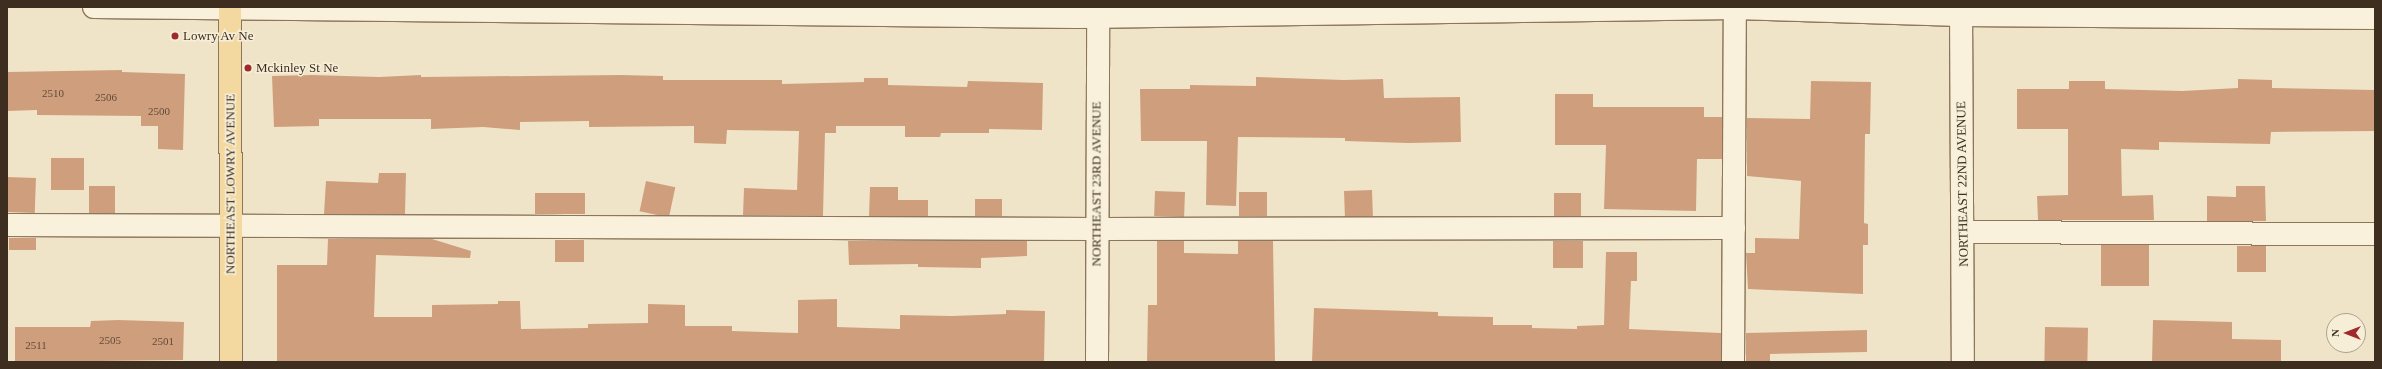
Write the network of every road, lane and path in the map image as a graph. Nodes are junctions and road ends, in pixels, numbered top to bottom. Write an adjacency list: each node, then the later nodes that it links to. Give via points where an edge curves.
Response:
1 (94, 7): 2 (street)
2 (230, 7): 5 (street); 8 (main road, NORTHEAST LOWRY AVENUE)
3 (1736, 7): 4 (street); 5 (street); 9 (street)
4 (1960, 11): 6 (street); 11 (street, NORTHEAST 22ND AVENUE)
5 (1098, 12): 10 (street, NORTHEAST 23RD AVENUE)
6 (2375, 18)
7 (7, 225): 8 (street)
8 (231, 226): 10 (street); 13 (main road, NORTHEAST LOWRY AVENUE)
9 (1734, 228): 10 (street); 15 (street)
10 (1097, 229): 14 (street, NORTHEAST 23RD AVENUE)
11 (1964, 232): 12 (street); 16 (street, NORTHEAST 22ND AVENUE)
12 (2375, 234)
13 (231, 362)
14 (1097, 362)
15 (1733, 362)
16 (1963, 362)

